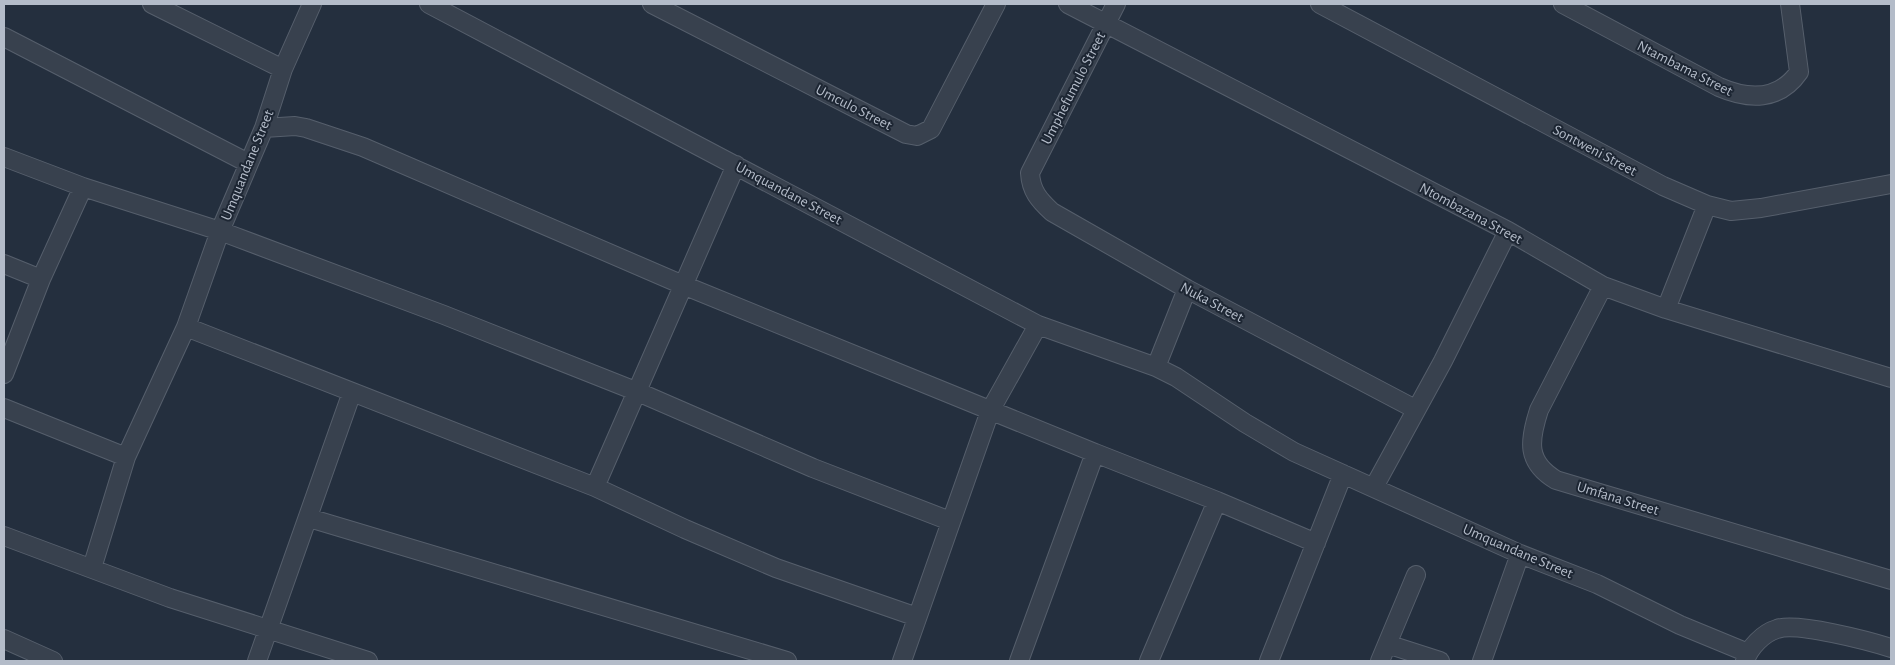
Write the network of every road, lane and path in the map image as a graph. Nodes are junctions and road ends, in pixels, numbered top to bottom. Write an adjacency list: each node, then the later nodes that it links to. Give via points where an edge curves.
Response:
1 (152, 4): 13 (street)
2 (312, 4): 13 (street, Umquandane Street)
3 (429, 4): 17 (street, Umquandane Street)
4 (652, 4): 5 (street, Umculo Street, via 897,129 917,136 931,129)
5 (996, 4)
6 (1068, 4): 11 (street, Ntombazana Street)
7 (1116, 4): 11 (street, Umphefumulo Street)
8 (1320, 4): 21 (street, Sontweni Street, via 1663,186)
9 (1562, 4): 10 (street, Ntambama Street, via 1719,87 1748,96 1774,93 1792,82 1799,72)
10 (1790, 4)
11 (1106, 24): 18 (street, Umphefumulo Street); 23 (street, Ntombazana Street)
12 (4, 37): 16 (street)
13 (283, 69): 14 (street, Umquandane Street)
14 (264, 128): 16 (street, Umquandane Street); 26 (street, via 295,126 321,131)
15 (4, 157): 20 (street)
16 (248, 163): 22 (street, Umquandane Street)
17 (736, 166): 26 (street); 30 (street, Umquandane Street)
18 (1030, 173): 28 (street, Nuka Street, via 1033,191 1052,212)
19 (1891, 184): 21 (street, Sontweni Street, via 1761,208 1731,211)
20 (83, 187): 22 (street); 25 (street)
21 (1707, 205): 29 (street)
22 (220, 231): 31 (street, Umquandane Street); 36 (street)
23 (1508, 231): 27 (street, Ntombazana Street); 38 (street)
24 (4, 264): 25 (street)
25 (41, 279): 33 (street)
26 (683, 285): 36 (street); 39 (street)
27 (1603, 286): 29 (street, Ntombazana Street); 53 (street, Umfana Street, via 1539,410 1532,443 1541,470 1566,482)
28 (1187, 289): 32 (street); 38 (street, Nuka Street)
29 (1666, 309): 34 (street, Ntombazana Street)
30 (1038, 325): 32 (street, Umquandane Street); 39 (street)
31 (186, 327): 35 (street); 41 (street, Umquandane Street)
32 (1156, 367): 42 (street, Umquandane Street, via 1268,438)
33 (4, 374)
34 (1891, 378)
35 (352, 392): 43 (street); 46 (street)
36 (638, 392): 43 (street); 47 (street, via 813,468)
37 (4, 408): 41 (street)
38 (1416, 409): 44 (street)
39 (990, 411): 40 (street); 47 (street)
40 (1095, 453): 45 (street); 65 (street)
41 (126, 457): 51 (street, Umquandane Street)
42 (1343, 474): 44 (street, Umquandane Street); 49 (street)
43 (595, 487): 54 (street, via 776,568)
44 (1374, 488): 50 (street, Umquandane Street)
45 (1217, 501): 49 (street); 66 (street)
46 (309, 518): 55 (street); 63 (street)
47 (950, 521): 54 (street)
48 (4, 536): 51 (street)
49 (1316, 543): 67 (street)
50 (1520, 554): 59 (street, Umquandane Street, via 1597,584); 70 (street)
51 (92, 568): 55 (street)
52 (1416, 575): 57 (street)
53 (1891, 580)
54 (917, 617): 64 (street)
55 (267, 630): 61 (street); 62 (street)
56 (4, 639): 60 (street)
57 (1387, 644): 68 (street); 69 (street)
58 (1891, 648): 59 (street, Umquandane Street, via 1870,641 1783,627 1766,634)
59 (1746, 657)
60 (53, 661)
61 (257, 661)
62 (368, 661)
63 (787, 661)
64 (902, 661)
65 (1018, 661)
66 (1150, 661)
67 (1269, 661)
68 (1380, 661)
69 (1440, 661)
70 (1482, 661)

